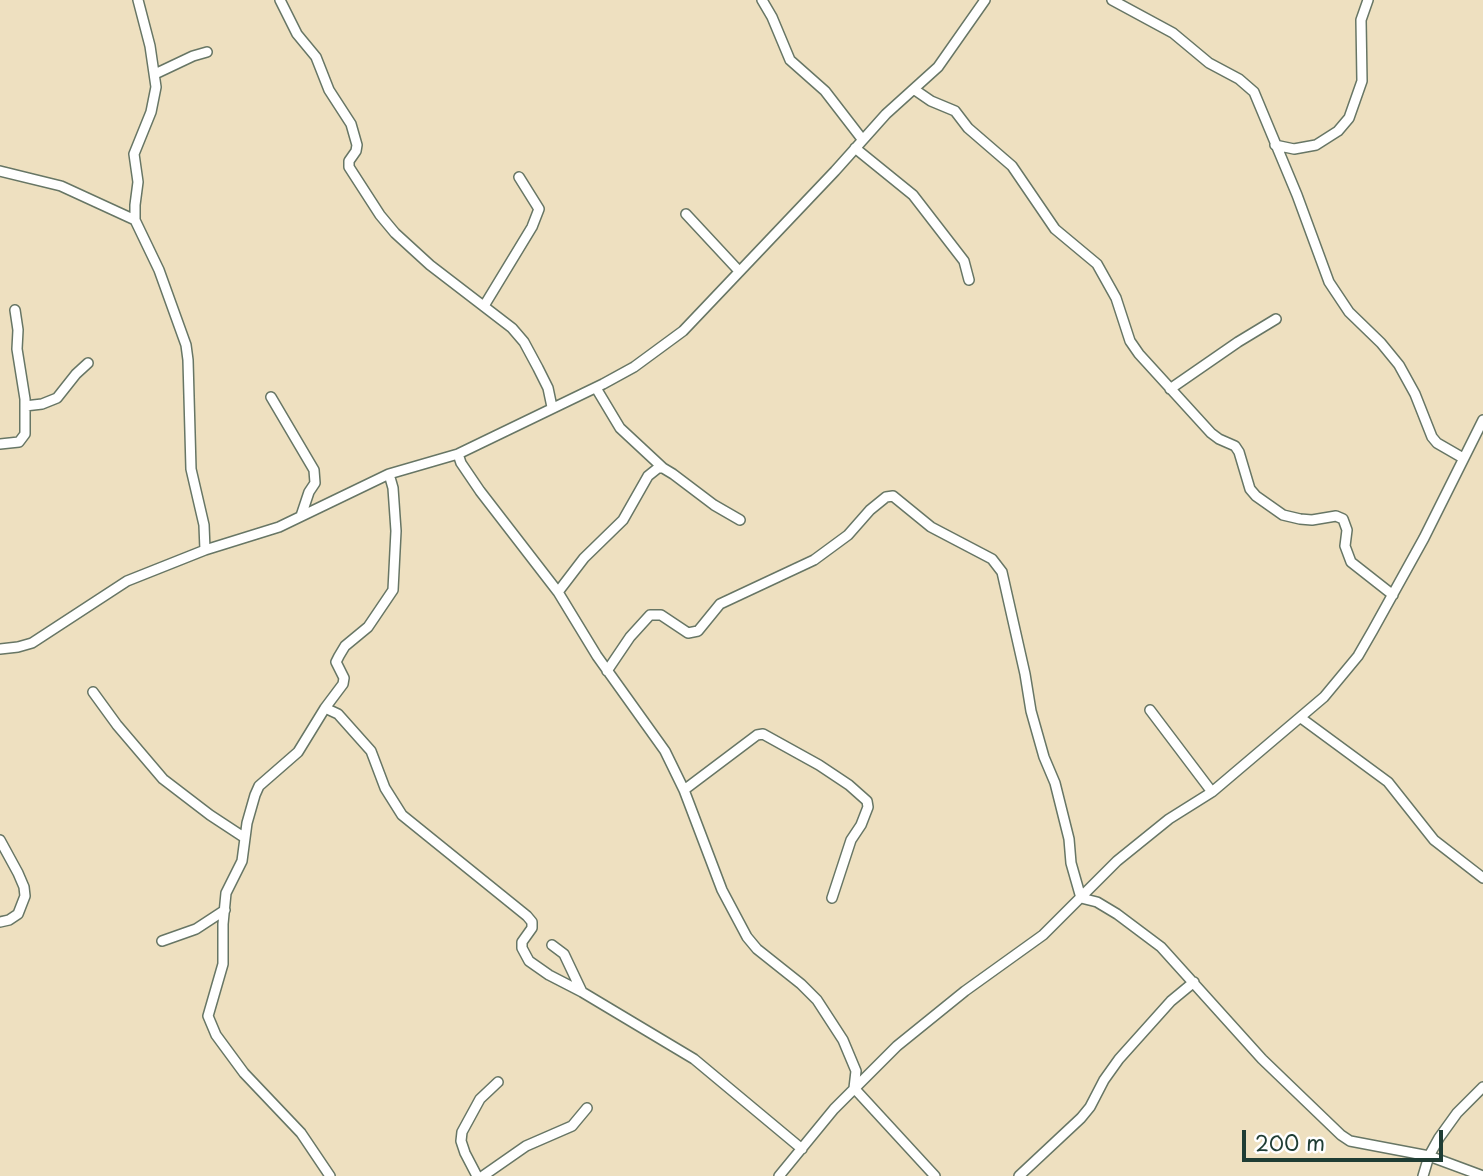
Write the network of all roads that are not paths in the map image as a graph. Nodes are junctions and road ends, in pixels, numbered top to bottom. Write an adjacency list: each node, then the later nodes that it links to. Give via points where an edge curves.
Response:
1 (138, 0): 8 (street)
2 (280, 0): 19 (street, via 351,124 357,145 349,167 380,215 415,252)
3 (762, 0): 10 (street, via 790,60 825,91)
4 (985, 0): 9 (street, via 938,67)
5 (1112, 0): 11 (street, via 1173,33 1209,63 1249,85)
6 (1368, 0): 11 (street, via 1361,20 1362,80 1349,118 1316,145 1294,149)
7 (207, 52): 8 (street)
8 (155, 74): 16 (street, via 154,100 134,154 138,182)
9 (915, 90): 10 (street); 24 (street, via 956,111 968,128 1012,166 1055,229 1097,264 1116,298 1130,341)
10 (862, 139): 12 (street)
11 (1275, 145): 31 (street, via 1329,282 1349,312 1399,365 1432,437)
12 (855, 148): 17 (street); 18 (street, via 913,195 964,261)
13 (0, 172): 16 (street, via 61,186)
14 (519, 177): 19 (street, via 539,209)
15 (686, 214): 17 (street)
16 (135, 220): 36 (street, via 186,345 191,469)
17 (739, 271): 23 (street, via 666,345)
18 (969, 280)
19 (484, 306): 27 (street, via 524,342 548,388)
20 (15, 310): 26 (street)
21 (1276, 318): 24 (street)
22 (88, 363): 26 (street, via 57,398)
23 (596, 388): 27 (street); 32 (street, via 620,428)
24 (1170, 389): 38 (street, via 1211,433 1235,446 1250,489 1270,507 1300,519 1343,519 1350,562)
25 (271, 397): 34 (street, via 314,470 315,483)
26 (25, 406): 29 (street, via 23,439)
27 (552, 407): 30 (street)
28 (1483, 420): 31 (street)
29 (0, 444)
30 (458, 454): 33 (street); 37 (street)
31 (1463, 458): 38 (street)
32 (663, 468): 35 (street); 37 (street, via 652,471 623,520)
33 (388, 474): 34 (street); 42 (street, via 396,531 393,590 368,627 339,656 336,662 343,684)
34 (301, 516): 36 (street)
35 (740, 520)
36 (205, 550): 39 (street, via 127,582 32,643)
37 (558, 592): 40 (street)
38 (1393, 595): 44 (street, via 1358,656 1325,697)
39 (0, 649)
40 (607, 671): 45 (street, via 665,751); 51 (street, via 650,615 662,615 688,633 698,631 720,604 814,560 848,535 886,497 893,496 937,531 992,559 1002,572 1031,711 1055,783)
41 (93, 692): 47 (street, via 163,779)
42 (325, 708): 47 (street, via 298,752 259,786); 57 (street, via 338,714 371,751 385,788 402,815 532,922 522,948 529,961)
43 (1150, 710): 46 (street)
44 (1300, 718): 46 (street); 49 (street, via 1388,782 1434,840)
45 (684, 790): 50 (street, via 762,734 849,785 868,807 846,851); 60 (street, via 734,915 757,949 802,984 823,1008 856,1071)
46 (1212, 792): 51 (street, via 1144,838)
47 (245, 838): 52 (street, via 239,869 226,893)
48 (0, 840): 53 (street, via 25,896 18,914)
49 (1483, 878)
50 (832, 898)
51 (1081, 898): 56 (street, via 1097,902 1136,928); 60 (street, via 1042,935 919,1027)
52 (225, 910): 54 (street, via 196,929); 64 (street, via 223,964 209,1021 244,1073 301,1133)
53 (0, 922)
54 (162, 941)
55 (552, 945): 57 (street, via 564,954)
56 (1194, 982): 63 (street, via 1262,1059 1341,1135 1350,1141); 69 (street, via 1119,1059 1081,1118)
57 (582, 992): 62 (street, via 694,1059)
58 (498, 1082): 65 (street, via 472,1110 462,1132 465,1153)
59 (1483, 1087): 63 (street, via 1457,1113)
60 (854, 1088): 62 (street); 68 (street)
61 (587, 1108): 66 (street, via 572,1126 526,1146)
62 (802, 1149): 67 (street)
63 (1429, 1156): 70 (street); 71 (street)
64 (330, 1176)
65 (477, 1176)
66 (483, 1176)
67 (779, 1176)
68 (935, 1176)
69 (1019, 1176)
70 (1423, 1176)
71 (1483, 1176)

